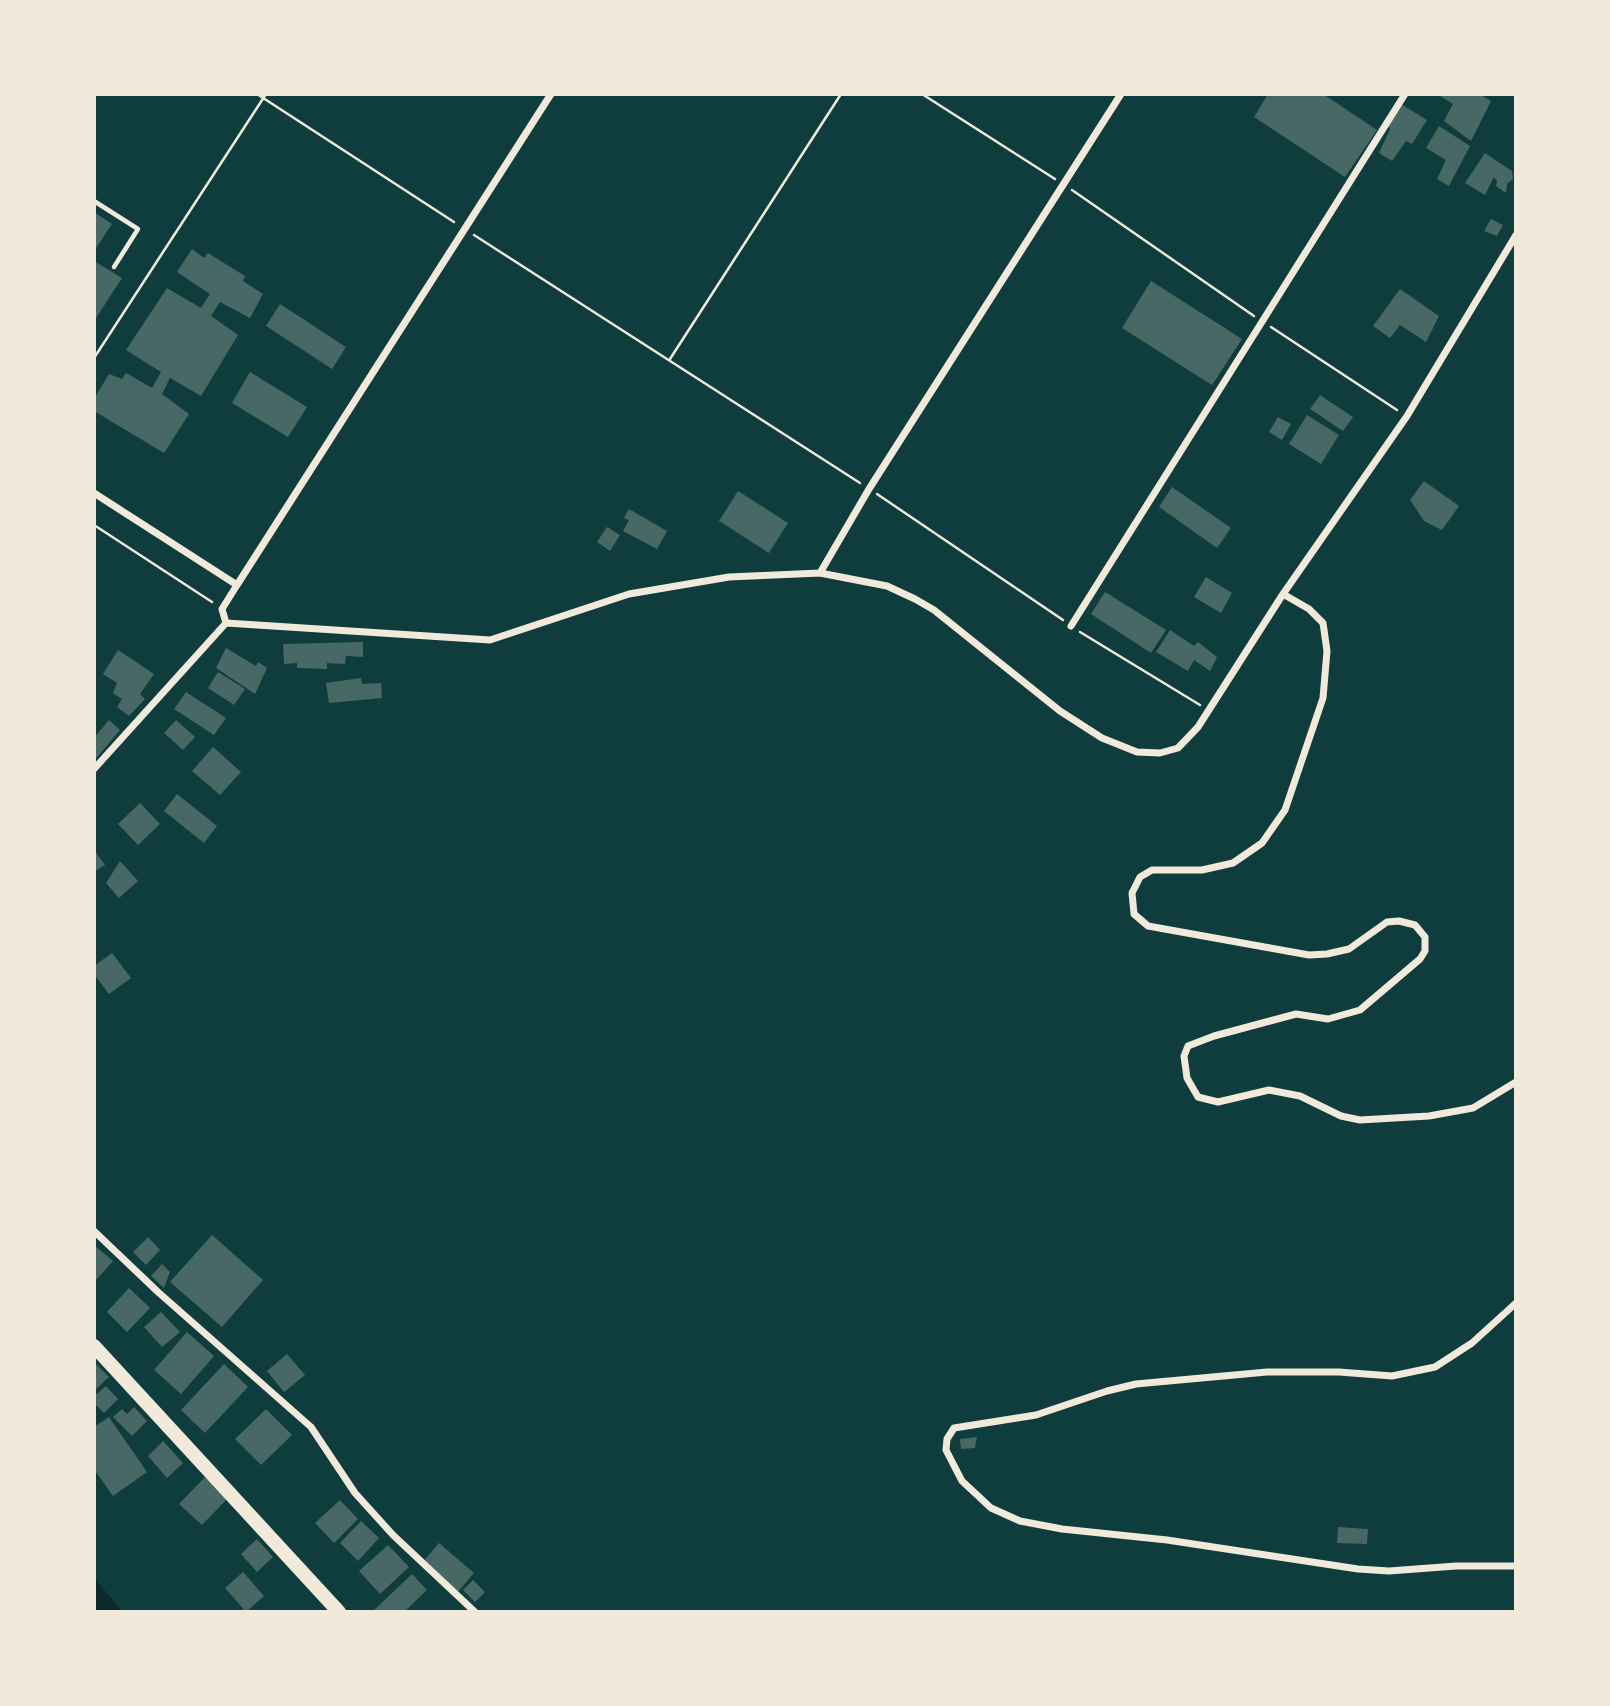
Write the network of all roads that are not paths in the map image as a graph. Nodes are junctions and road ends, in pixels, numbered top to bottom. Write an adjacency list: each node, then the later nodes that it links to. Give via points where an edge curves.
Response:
1 (551, 94): 9 (street)
2 (1121, 94): 8 (street)
3 (1405, 94): 12 (street)
4 (94, 201): 6 (lane, via 138,229)
5 (1516, 235): 10 (street, via 1407,416)
6 (114, 267)
7 (94, 493): 9 (street)
8 (820, 573): 10 (street, via 887,586 915,599 1060,711 1137,752 1178,748 1198,727); 11 (street, via 729,577 629,594 490,640)
9 (237, 585): 11 (street, via 222,609)
10 (1283, 594): 14 (street, via 1323,623 1327,651 1323,698 1285,810 1262,843 1233,863 1202,870 1152,870 1140,877 1132,893 1134,914 1149,926 1308,955 1349,949 1387,922 1399,921 1415,925 1425,937 1425,951 1360,1010 1328,1019 1296,1014 1188,1046 1184,1056 1187,1078 1198,1097 1218,1101 1269,1090 1300,1096 1360,1120 1473,1108)
11 (226, 623): 13 (street)
12 (1071, 626)
13 (94, 769)
14 (1516, 1082)
15 (94, 1231): 20 (street, via 311,1427 355,1493)
16 (1516, 1303): 18 (street, via 1472,1343 1435,1367 1392,1376 1267,1372 1136,1384 1036,1415 954,1428 946,1450 962,1481 991,1508 1020,1521 1389,1572)
17 (94, 1346): 19 (highway)
18 (1516, 1566)
19 (339, 1612)
20 (475, 1612)

